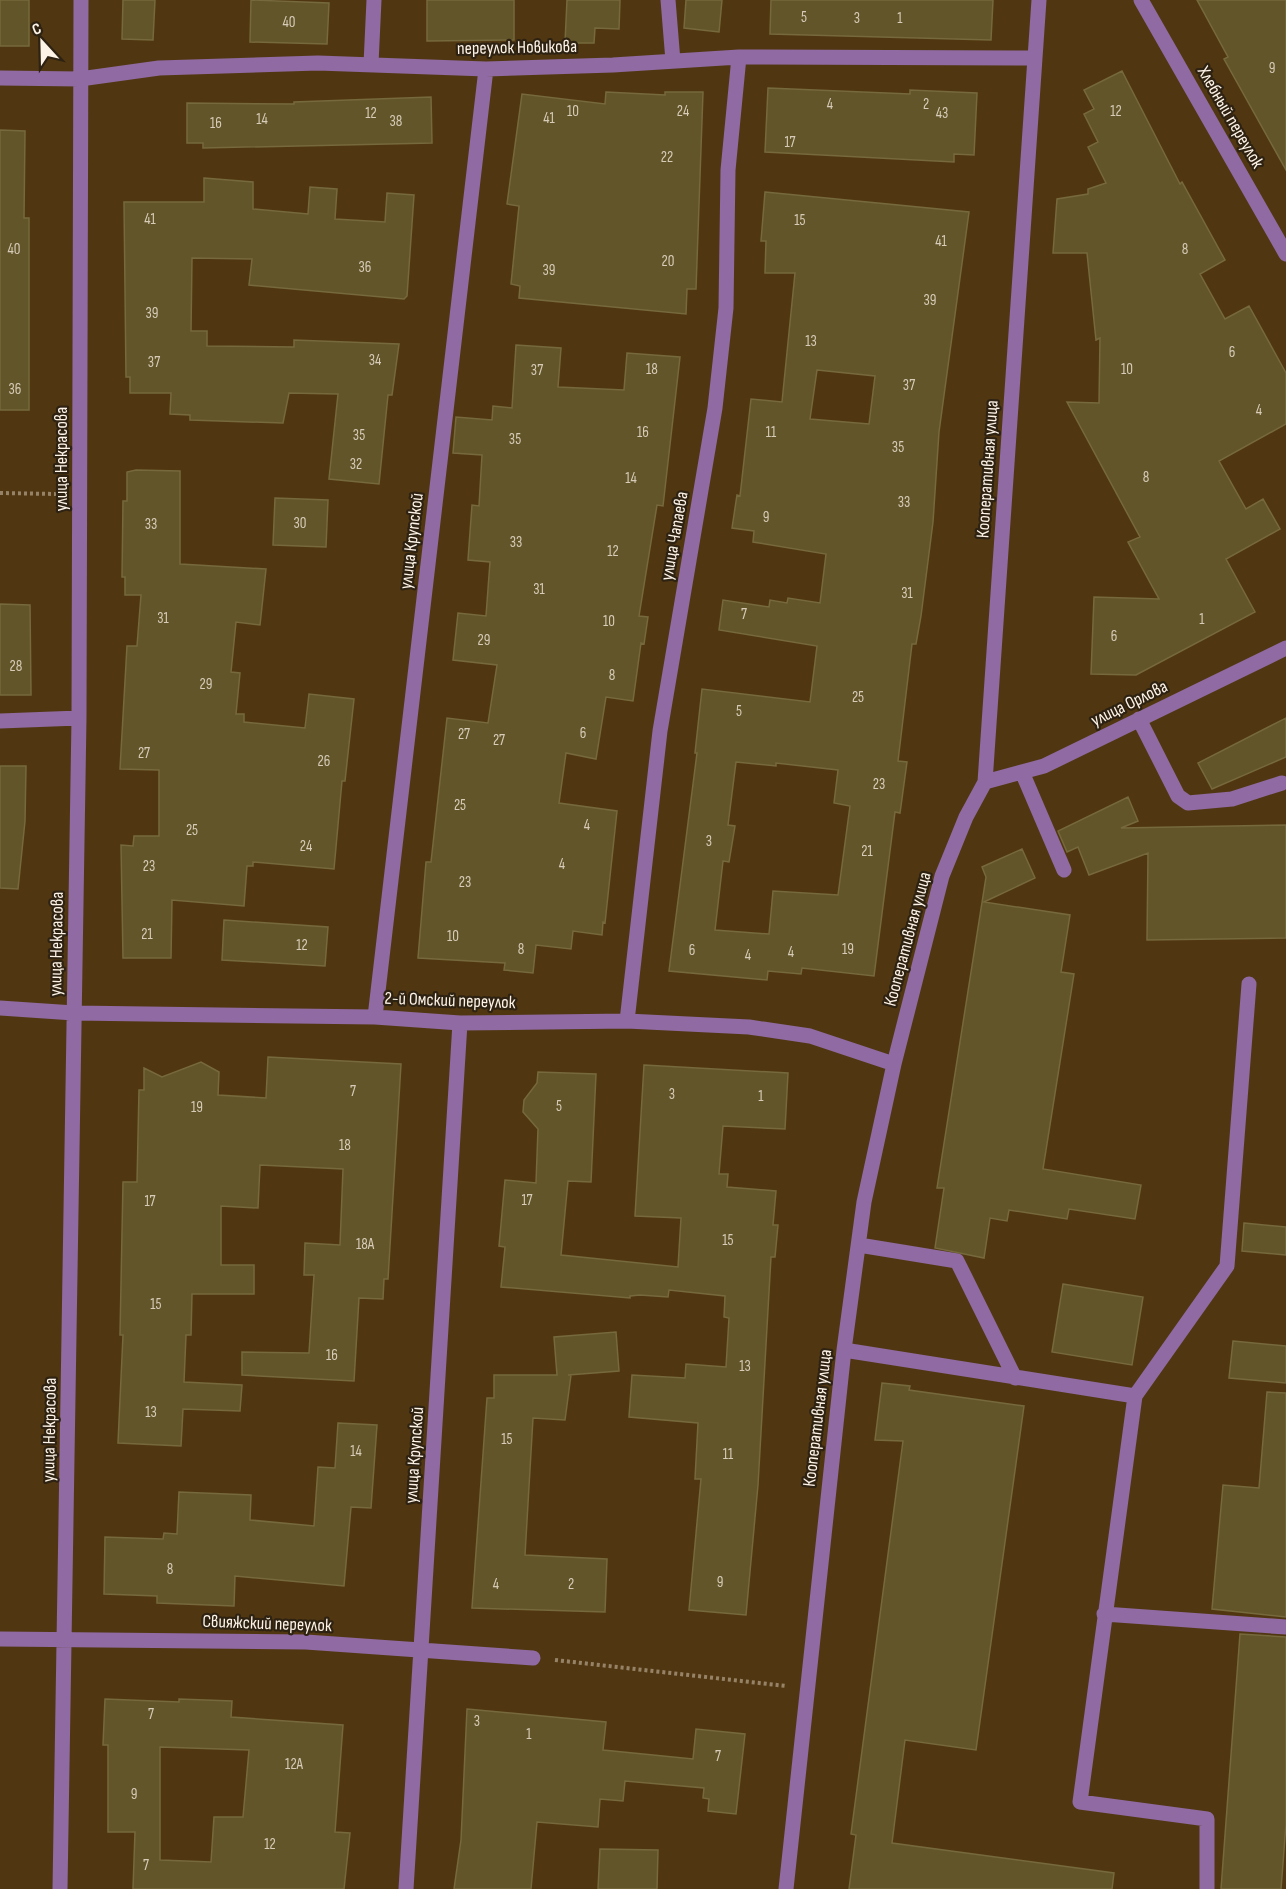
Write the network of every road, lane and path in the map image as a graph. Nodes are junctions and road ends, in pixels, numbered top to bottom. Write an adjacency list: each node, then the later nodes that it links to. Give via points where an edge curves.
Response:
1 (81, 0): 12 (street, улица Некрасова)
2 (374, 0): 9 (street)
3 (669, 0): 8 (street)
4 (1039, 0): 7 (street, Кооперативная улица)
5 (1141, 0): 13 (street, Хлебный переулок)
6 (739, 57): 7 (street, переулок Новикова); 8 (street, переулок Новикова); 28 (street, улица Чапаева, via 728,170 726,308 715,408 660,731)
7 (1034, 58): 21 (street, Кооперативная улица)
8 (673, 61): 10 (street, переулок Новикова)
9 (371, 64): 10 (street, переулок Новикова); 12 (street, переулок Новикова, via 159,68)
10 (486, 69): 27 (street, улица Крупской)
11 (0, 78): 12 (street, переулок Новикова)
12 (80, 79): 15 (street, улица Некрасова)
13 (1286, 254)
14 (0, 493): 15 (path)
15 (81, 494): 17 (street, улица Некрасова)
16 (1286, 648): 18 (street, улица Орлова)
17 (79, 718): 19 (street); 26 (street, улица Некрасова)
18 (1139, 719): 20 (street, улица Орлова, via 1044,766); 22 (street, via 1178,796 1188,803 1232,799)
19 (0, 721)
20 (1022, 772): 21 (street, улица Орлова); 23 (street)
21 (985, 782): 30 (street, Кооперативная улица, via 942,876)
22 (1282, 783)
23 (1064, 870)
24 (1249, 984): 34 (street, via 1227,1266)
25 (0, 1008): 26 (street, 2-й Омский переулок)
26 (74, 1014): 27 (street, 2-й Омский переулок); 38 (street, улица Некрасова)
27 (375, 1017): 29 (street, 2-й Омский переулок)
28 (627, 1021): 29 (street, 2-й Омский переулок); 30 (street, 2-й Омский переулок, via 810,1036)
29 (460, 1023): 39 (street, улица Крупской)
30 (894, 1064): 31 (street, Кооперативная улица, via 864,1202)
31 (859, 1245): 32 (street, Кооперативная улица); 33 (street, via 957,1261)
32 (844, 1350): 33 (street); 41 (street, Кооперативная улица)
33 (1015, 1378): 34 (street)
34 (1135, 1396): 35 (street)
35 (1104, 1614): 36 (street); 45 (street, via 1080,1802 1207,1819)
36 (1286, 1627)
37 (0, 1639): 38 (street, Свияжский переулок)
38 (66, 1639): 39 (street, Свияжский переулок, via 306,1642); 42 (street, улица Некрасова)
39 (422, 1651): 40 (street, Свияжский переулок); 43 (street, улица Крупской)
40 (533, 1658): 41 (path)
41 (806, 1688): 44 (street, Кооперативная улица)
42 (60, 1889)
43 (406, 1889)
44 (786, 1889)
45 (1207, 1889)

